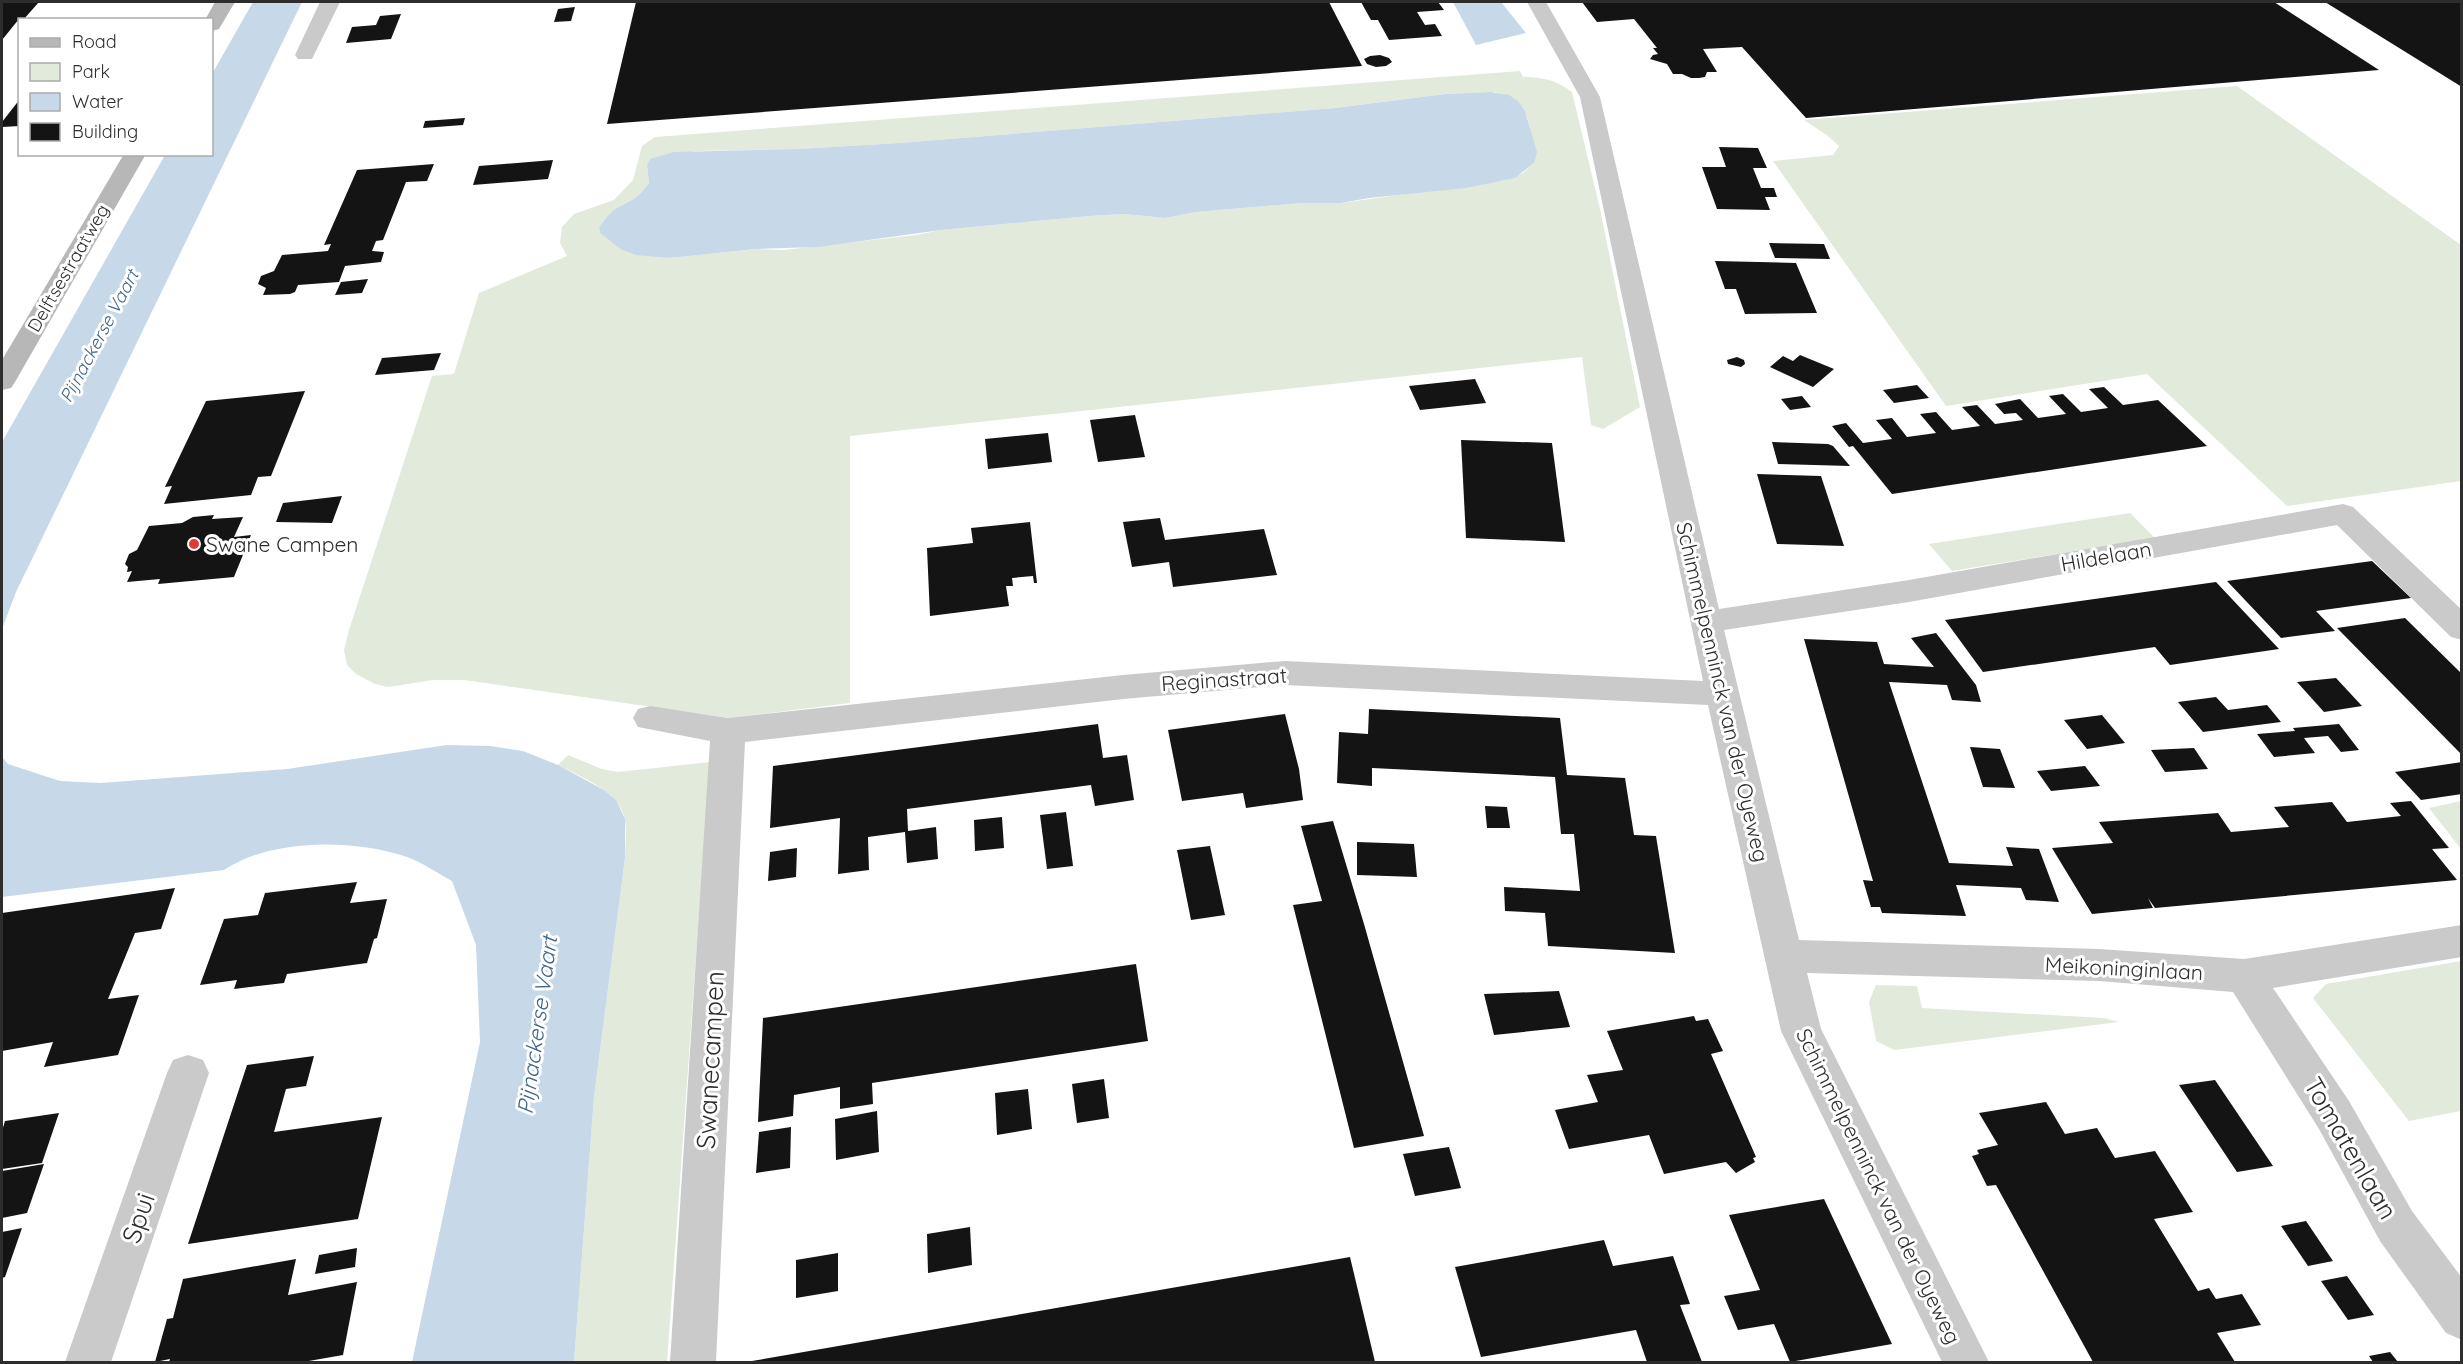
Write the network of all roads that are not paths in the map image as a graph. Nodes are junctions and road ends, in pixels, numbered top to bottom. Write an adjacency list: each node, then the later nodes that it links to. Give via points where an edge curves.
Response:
1 (225, 2): 4 (street)
2 (330, 2): 5 (street)
3 (1537, 2): 8 (street, Schimmelpenninck van der Oyeweg, via 1590,97)
4 (213, 22)
5 (305, 55)
6 (134, 156): 7 (street, Delftsestraatweg)
7 (2, 382)
8 (1706, 622): 9 (street, Hildelaan, via 1909,591 2343,514); 10 (street, Schimmelpenninck van der Oyeweg)
9 (2462, 629)
10 (1722, 694): 12 (street, Reginastraat, via 1285,673 1112,688); 14 (street, Schimmelpenninck van der Oyeweg)
11 (650, 718): 12 (street, Reginastraat)
12 (727, 745): 19 (street, Swanecampen)
13 (2462, 941): 15 (street, Meikoninginlaan)
14 (1784, 956): 15 (street, Meikoninginlaan, via 2099,965); 20 (street, Schimmelpenninck van der Oyeweg, via 1801,1031)
15 (2244, 976): 17 (street, Tomatenlaan, via 2334,1115 2396,1226)
16 (188, 1073): 18 (street, Spui)
17 (2462, 1317)
18 (88, 1362)
19 (693, 1362)
20 (1966, 1362)

